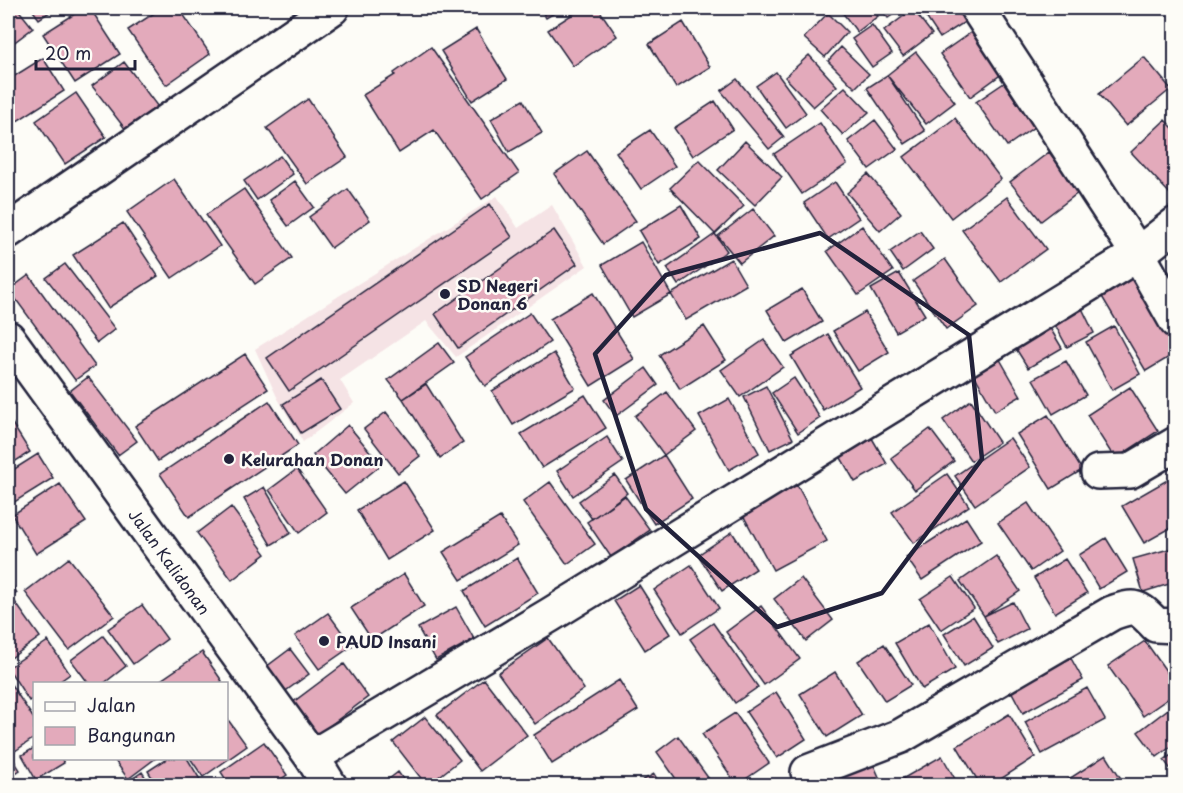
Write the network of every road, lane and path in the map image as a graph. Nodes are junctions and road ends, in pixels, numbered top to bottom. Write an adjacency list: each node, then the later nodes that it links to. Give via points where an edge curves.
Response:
1 (332, 8): 4 (street)
2 (976, 8): 5 (street)
3 (1176, 224): 5 (street)
4 (8, 231)
5 (1138, 254): 6 (street); 11 (street)
6 (1176, 321)
7 (8, 338): 11 (street, Jalan Kalidonan)
8 (1176, 444): 9 (street, via 1131,471)
9 (1098, 472)
10 (1176, 626): 12 (street, via 1156,626 1140,608 1112,613 901,736)
11 (312, 757): 13 (street, Jalan Kalidonan)
12 (808, 772)
13 (330, 786)

